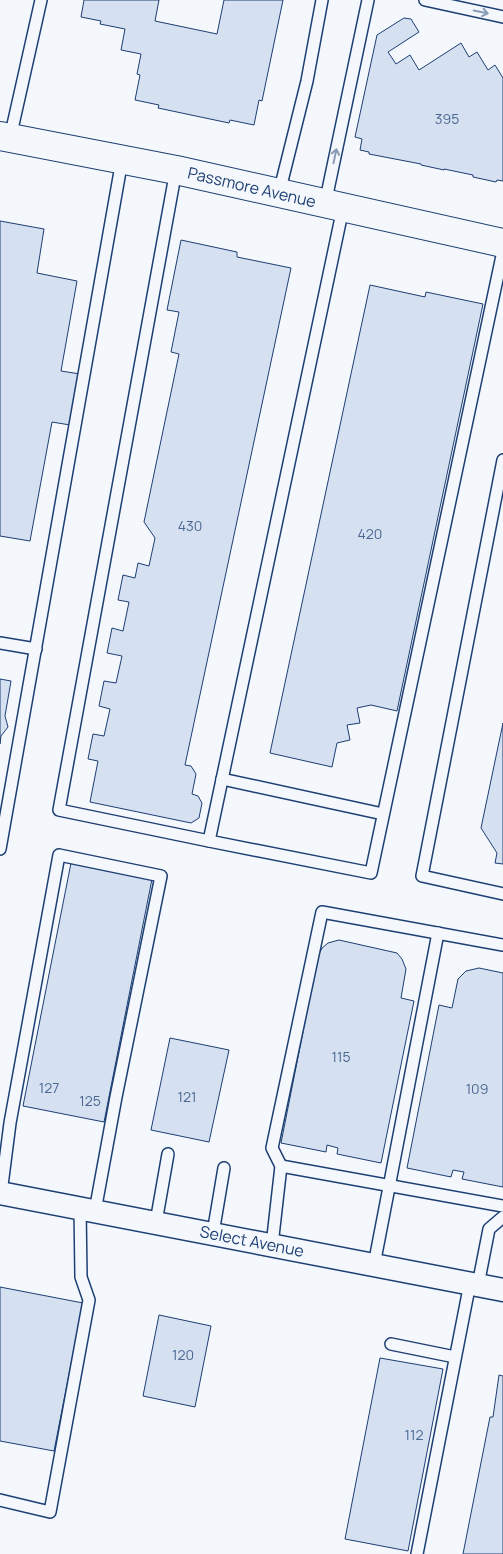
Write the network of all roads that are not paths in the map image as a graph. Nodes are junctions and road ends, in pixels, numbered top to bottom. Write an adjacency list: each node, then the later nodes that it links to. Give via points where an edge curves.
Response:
1 (41, 0): 6 (lane)
2 (322, 0): 9 (lane, via 307,81)
3 (368, 0): 10 (lane, one-way to 3)
4 (425, 0): 5 (lane, one-way to 5)
5 (503, 17)
6 (5, 137): 7 (street, Passmore Avenue)
7 (122, 160): 8 (street, Passmore Avenue); 15 (lane)
8 (176, 170): 9 (street, Passmore Avenue); 18 (lane, via 59,810)
9 (279, 193): 10 (street, Passmore Avenue)
10 (334, 206): 11 (street, Passmore Avenue); 16 (lane)
11 (503, 243)
12 (503, 251): 17 (lane)
13 (503, 460): 20 (lane, via 422,876)
14 (0, 643): 15 (lane)
15 (36, 650): 19 (lane)
16 (222, 779): 17 (lane); 18 (lane)
17 (383, 814): 18 (lane, via 371,873)
18 (209, 841)
19 (0, 849)
20 (503, 894)
21 (438, 933): 22 (lane); 24 (lane, via 322,912 272,1148); 26 (lane)
22 (503, 945)
23 (168, 1154): 31 (lane)
24 (281, 1166): 26 (lane); 33 (lane)
25 (224, 1168): 32 (lane)
26 (390, 1186): 28 (lane); 34 (lane)
27 (0, 1193): 29 (street, Select Avenue); 29 (lane, via 60,855 161,876 116,1098)
28 (503, 1206)
29 (88, 1209): 31 (street, Select Avenue); 39 (lane, via 81,1277 89,1300 50,1512)
30 (503, 1218): 35 (lane, via 488,1228)
31 (156, 1222): 32 (street, Select Avenue)
32 (213, 1233): 33 (street, Select Avenue)
33 (272, 1244): 34 (street, Select Avenue)
34 (374, 1264): 35 (street, Select Avenue)
35 (474, 1284): 36 (street, Select Avenue); 38 (lane)
36 (503, 1290)
37 (391, 1344): 38 (lane)
38 (455, 1356): 40 (lane)
39 (0, 1500)
40 (417, 1554)

